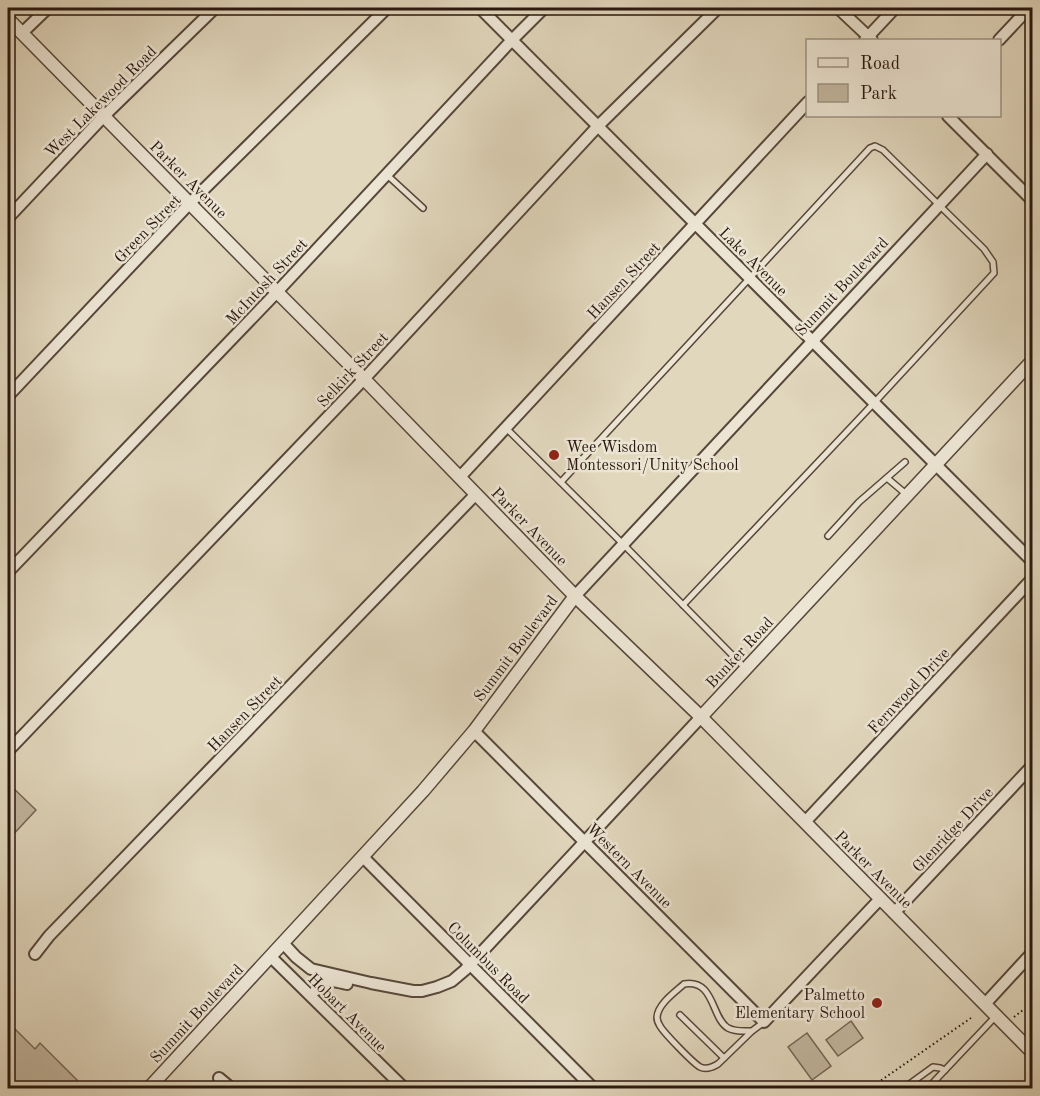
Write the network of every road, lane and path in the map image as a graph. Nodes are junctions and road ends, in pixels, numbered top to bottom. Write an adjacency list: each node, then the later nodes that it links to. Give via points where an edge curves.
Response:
1 (48, 8): 11 (street)
2 (215, 8): 16 (street, West Lakewood Road)
3 (387, 8): 24 (street, Green Street)
4 (480, 8): 14 (street, Lake Avenue)
5 (544, 8): 14 (street, McIntosh Street)
6 (718, 8): 18 (street, Selkirk Street)
7 (838, 8): 12 (street)
8 (895, 8): 12 (street)
9 (1029, 8): 13 (street)
10 (8, 19): 11 (street, Parker Avenue)
11 (22, 33): 16 (street, Parker Avenue)
12 (868, 39)
13 (1000, 39)
14 (512, 40): 18 (street, Lake Avenue); 20 (street, McIntosh Street)
15 (806, 103): 28 (street, Hansen Street)
16 (104, 116): 24 (street, Parker Avenue); 27 (street, West Lakewood Road)
17 (949, 117): 19 (street)
18 (598, 126): 28 (street, Lake Avenue); 33 (street, Selkirk Street)
19 (987, 154): 22 (street); 25 (street, Summit Boulevard)
20 (386, 174): 26 (lane); 30 (street, McIntosh Street)
21 (1032, 182): 22 (street)
22 (1024, 191): 23 (street)
23 (1032, 200)
24 (190, 203): 30 (street, Parker Avenue); 34 (street, Green Street)
25 (938, 206): 29 (lane, via 875,146); 31 (street, Summit Boulevard); 35 (lane, via 984,249 993,262 994,273)
26 (423, 208)
27 (8, 218)
28 (696, 223): 29 (street, Lake Avenue); 36 (street, Hansen Street)
29 (750, 278): 31 (street, Lake Avenue); 41 (lane)
30 (277, 292): 33 (street, Parker Avenue); 47 (street, McIntosh Street)
31 (813, 341): 35 (street, Lake Avenue); 45 (street, Summit Boulevard)
32 (1032, 361): 38 (street, Bunker Road)
33 (364, 379): 39 (street, Parker Avenue); 54 (street, Selkirk Street)
34 (8, 396)
35 (874, 403): 38 (street, Lake Avenue); 50 (lane)
36 (505, 428): 39 (street, Hansen Street); 41 (lane)
37 (905, 462): 40 (lane)
38 (936, 465): 43 (street, Bunker Road); 46 (street, Lake Avenue)
39 (460, 477): 42 (street, Parker Avenue)
40 (887, 478): 43 (lane); 44 (lane)
41 (561, 482): 45 (lane)
42 (476, 494): 49 (street, Parker Avenue); 63 (street, Hansen Street)
43 (908, 495): 51 (street, Bunker Road)
44 (828, 536)
45 (623, 544): 49 (street, Summit Boulevard); 50 (lane)
46 (1032, 561)
47 (8, 572)
48 (1032, 579): 56 (street, Fernwood Drive)
49 (575, 596): 52 (street, Parker Avenue); 53 (street, Summit Boulevard)
50 (683, 605): 51 (lane)
51 (746, 669): 52 (street, Bunker Road)
52 (700, 717): 56 (street, Parker Avenue); 57 (street, Bunker Road)
53 (474, 731): 57 (street, Western Avenue); 58 (street, Summit Boulevard)
54 (8, 751)
55 (1032, 766): 60 (street, Glenridge Drive)
56 (805, 822): 59 (street, Parker Avenue)
57 (585, 841): 65 (street, Bunker Road); 74 (street, Western Avenue)
58 (363, 857): 61 (street, Summit Boulevard); 65 (street, Columbus Road)
59 (880, 898): 60 (street, Parker Avenue); 74 (street)
60 (894, 913): 69 (street, Parker Avenue)
61 (283, 944): 64 (street, Summit Boulevard); 66 (street)
62 (1032, 953): 69 (street)
63 (35, 954)
64 (271, 957): 70 (street, Hobart Avenue); 81 (street, Summit Boulevard)
65 (470, 964): 67 (street, Bunker Road, via 452,981 422,991); 84 (street, Columbus Road)
66 (311, 969): 67 (street); 68 (street, via 316,978)
67 (371, 983): 68 (street, via 326,980)
68 (315, 991): 70 (street)
69 (985, 1004): 72 (street, Parker Avenue)
70 (326, 1010): 83 (street, Hobart Avenue)
71 (680, 1015): 77 (lane)
72 (996, 1016): 76 (street, Parker Avenue); 78 (lane)
73 (970, 1018): 85 (path)
74 (764, 1022): 75 (lane)
75 (752, 1031): 77 (lane); 77 (lane, via 736,1030 721,1022 701,987 688,983 679,988 660,1009 660,1027 700,1067 713,1067)
76 (1032, 1052)
77 (724, 1058)
78 (945, 1070): 86 (lane, via 933,1067); 87 (lane)
79 (219, 1078): 82 (street)
80 (1032, 1084): 88 (street)
81 (149, 1089)
82 (231, 1089)
83 (404, 1089)
84 (593, 1089)
85 (870, 1089)
86 (904, 1089)
87 (928, 1089)
88 (1029, 1089)

